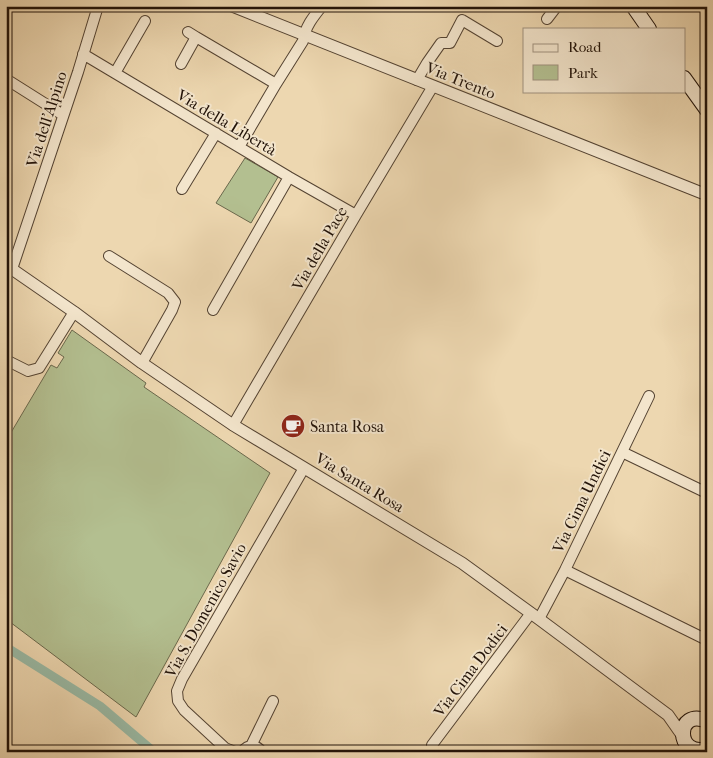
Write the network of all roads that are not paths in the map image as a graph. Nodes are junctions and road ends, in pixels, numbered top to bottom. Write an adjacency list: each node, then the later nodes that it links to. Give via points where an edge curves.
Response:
1 (98, 6): 12 (street, Via dell'Alpino)
2 (232, 6): 6 (street, Via Trento)
3 (322, 6): 10 (street)
4 (557, 6): 7 (street)
5 (633, 6): 9 (main road)
6 (248, 9): 10 (street, Via Trento)
7 (548, 19)
8 (145, 21): 14 (street)
9 (648, 28)
10 (304, 35): 16 (street, Via Trento); 18 (street)
11 (497, 41): 16 (street, via 462,20 450,43 441,43)
12 (83, 54): 14 (street, Via della Libertà); 21 (street, Via dell'Alpino)
13 (181, 64): 18 (street, via 192,35)
14 (115, 73): 22 (street, Via della Libertà)
15 (6, 79): 21 (street)
16 (417, 80): 19 (street, Via Trento)
17 (686, 81): 20 (main road)
18 (276, 84): 23 (street)
19 (433, 86): 26 (street, Via Trento); 27 (street, Via della Pace)
20 (707, 110)
21 (63, 115): 29 (street, Via dell'Alpino)
22 (216, 133): 23 (street, Via della Libertà); 25 (street)
23 (239, 147): 24 (street, Via della Libertà)
24 (289, 176): 27 (street, Via della Libertà); 30 (street)
25 (182, 189)
26 (707, 196)
27 (356, 215): 35 (street, Via della Pace)
28 (109, 256): 33 (street, via 168,293 175,302)
29 (9, 267): 31 (street, Via Santa Rosa)
30 (213, 310)
31 (74, 312): 32 (street, via 39,368 28,371); 33 (street, Via Santa Rosa)
32 (6, 360)
33 (142, 363): 35 (street, Via Santa Rosa)
34 (649, 396): 36 (street, Via Cima Undici)
35 (233, 425): 37 (street, Via Santa Rosa)
36 (622, 452): 38 (street); 39 (street, Via Cima Undici)
37 (304, 468): 40 (street, Via Santa Rosa, via 462,562); 48 (street, Via S. Domenico Savio, via 177,691 178,701 184,710 224,748)
38 (707, 493)
39 (565, 570): 40 (street, Via Cima Undici); 41 (street)
40 (535, 616): 44 (street, Via Santa Rosa); 46 (street, Via Cima Dodici)
41 (707, 640)
42 (273, 702): 48 (street)
43 (707, 707): 45 (main road)
44 (668, 715): 45 (street, Via Santa Rosa); 47 (street, Via Santa Rosa)
45 (698, 720): 47 (main road, via 685,727)
46 (432, 744)
47 (691, 747)
48 (238, 750): 49 (street, Via S. Domenico Savio, via 258,747)
49 (262, 752)

